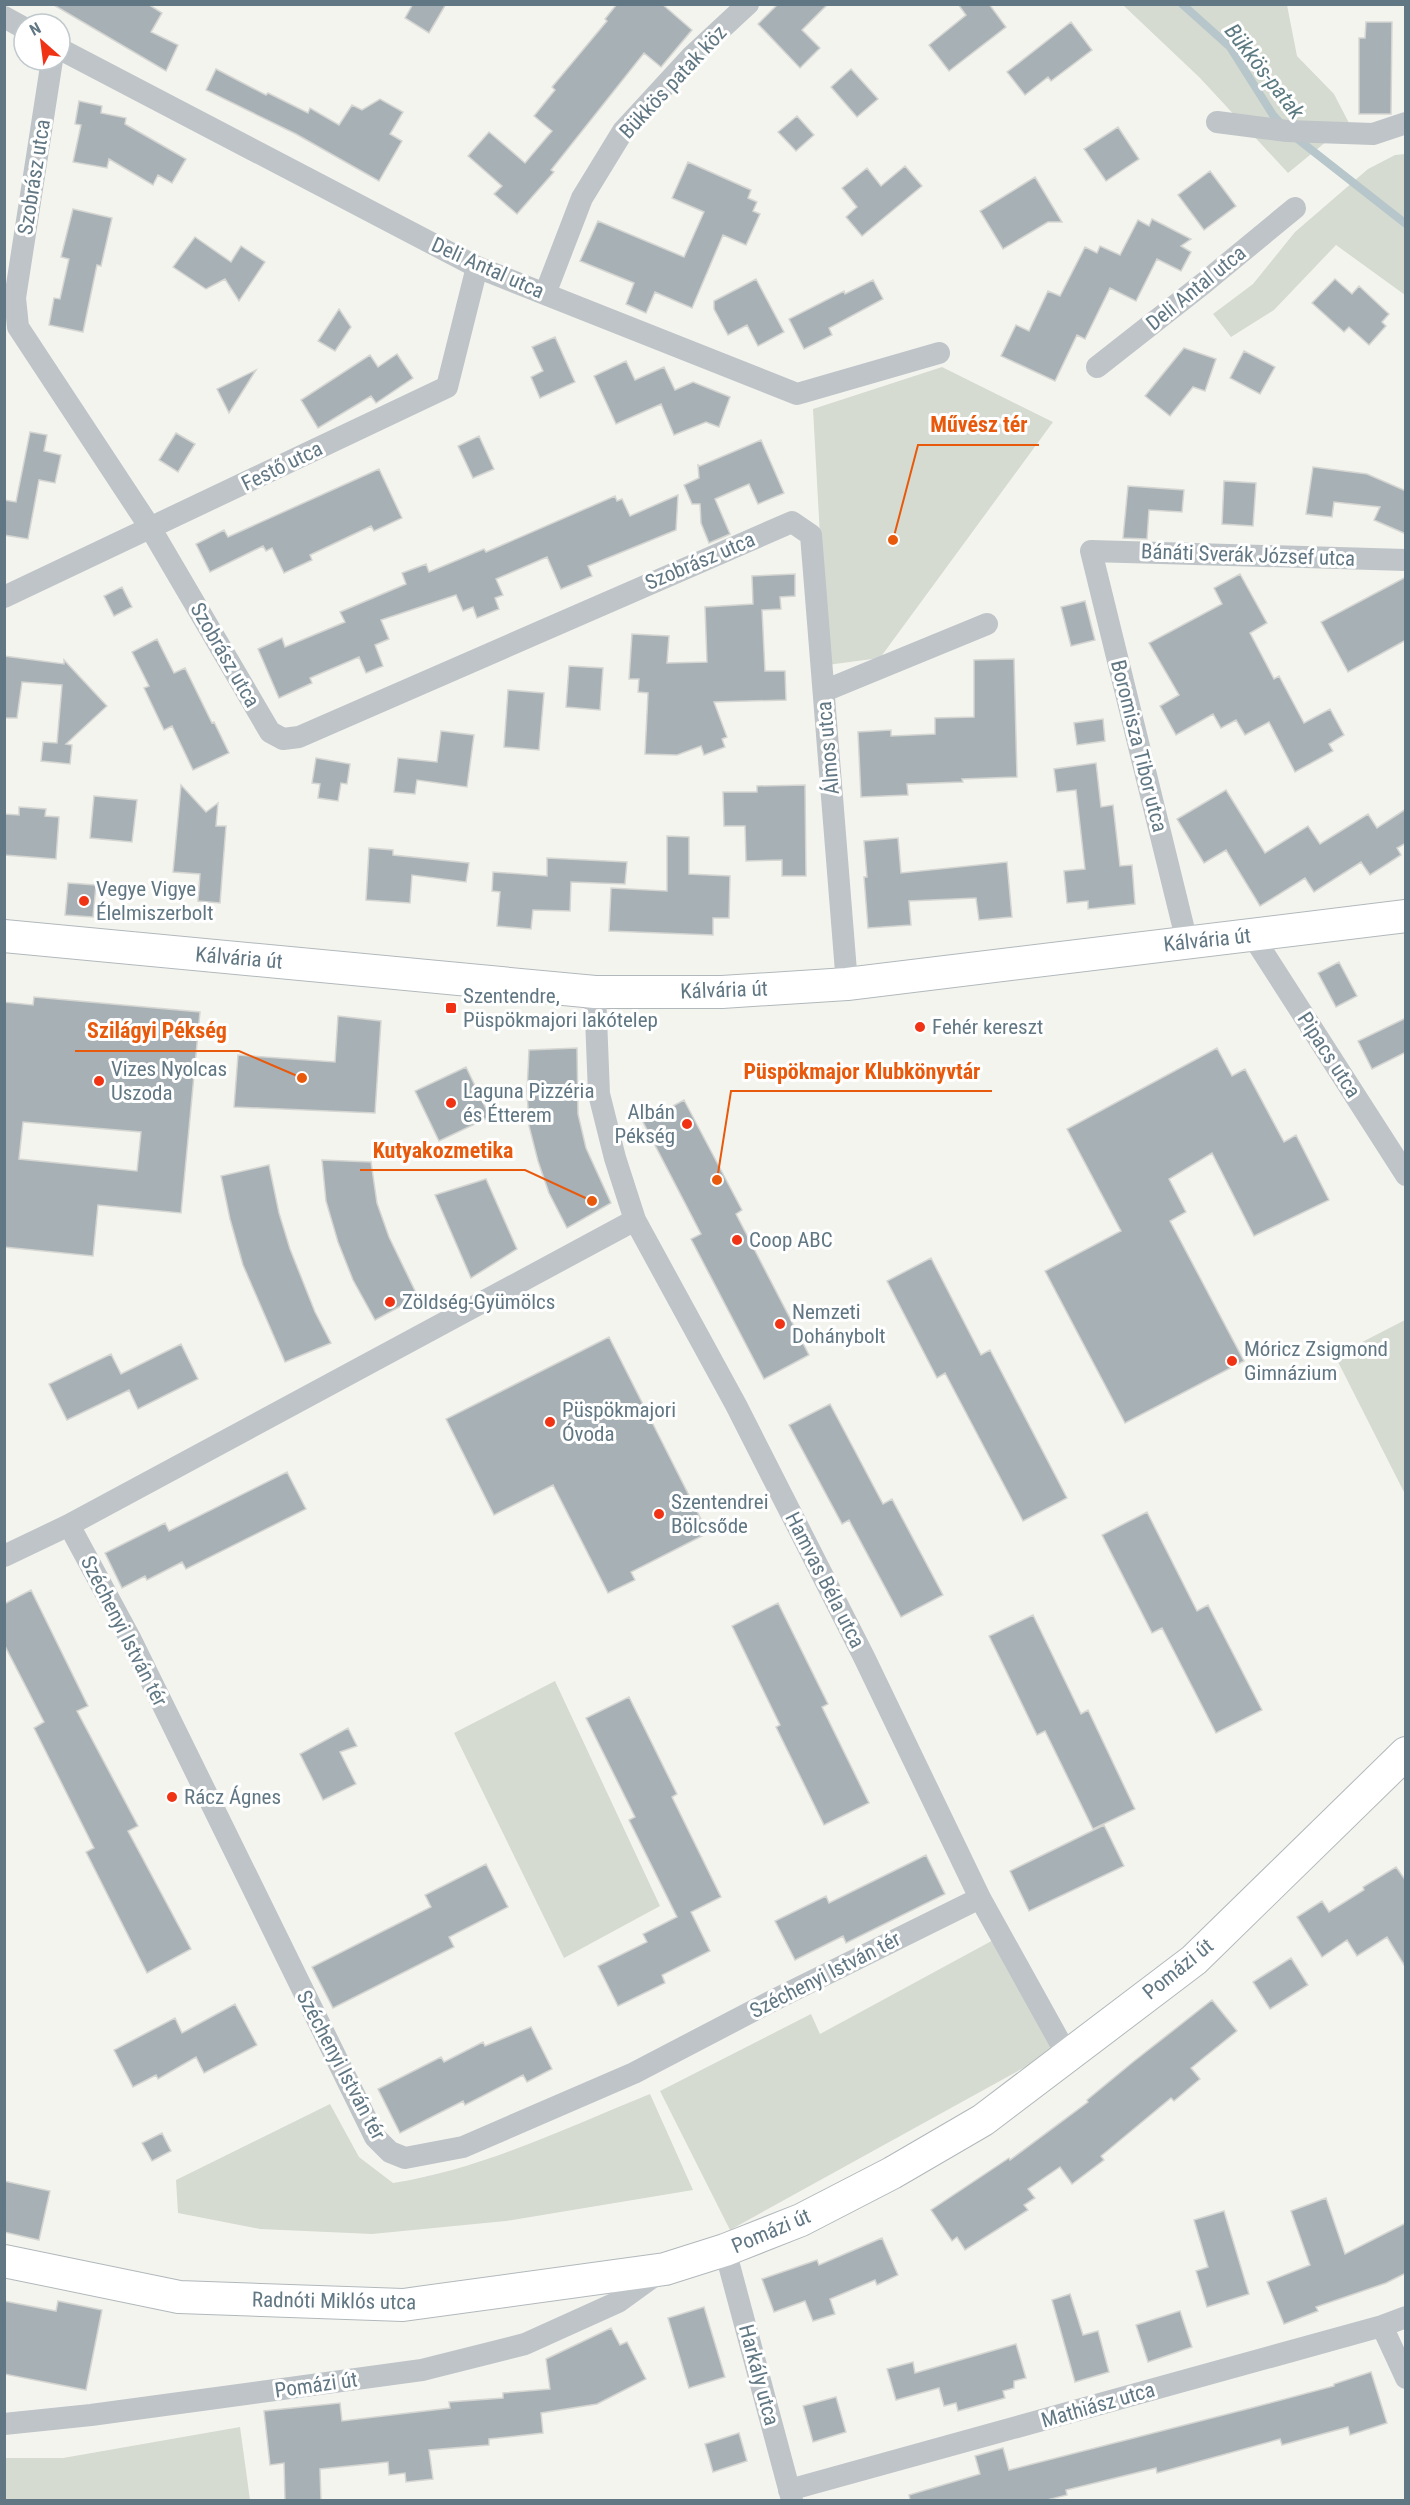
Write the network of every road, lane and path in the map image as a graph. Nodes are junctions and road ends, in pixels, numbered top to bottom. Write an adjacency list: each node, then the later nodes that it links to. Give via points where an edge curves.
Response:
1 (748, 4): 8 (street, Bükkös patak köz, via 692,56 623,131 582,198)
2 (72, 55): 7 (street, Deli Antal utca)
3 (50, 72): 9 (street, Szobrász utca)
4 (1217, 122): 5 (street, via 1287,131 1372,134)
5 (1406, 123)
6 (1295, 208): 11 (street, Deli Antal utca)
7 (477, 267): 8 (street, Deli Antal utca); 13 (street, Festő utca, via 447,387)
8 (545, 294): 10 (street, Deli Antal utca, via 797,394)
9 (11, 326): 13 (street, Szobrász utca)
10 (939, 352)
11 (1097, 367)
12 (792, 522): 13 (street, Szobrász utca, via 298,737 283,739 270,732); 18 (street, Álmos utca, via 811,535)
13 (151, 529): 16 (street, Festő utca)
14 (1091, 551): 15 (street, Bánáti Sverák József utca); 22 (street, Boromisza Tibor utca)
15 (1406, 560)
16 (4, 597)
17 (987, 624): 18 (street)
18 (824, 692): 23 (street, Álmos utca)
19 (1406, 916): 20 (street, Kálvária út)
20 (1252, 935): 22 (street, Kálvária út); 25 (street, Pipacs utca)
21 (4, 936): 24 (street, Kálvária út)
22 (1187, 942): 23 (street, Kálvária út)
23 (848, 984): 24 (street, Kálvária út, via 722,992)
24 (596, 992): 26 (street, Hamvas Béla utca, via 599,1094)
25 (1406, 1175)
26 (635, 1220): 27 (street); 30 (street, Hamvas Béla utca, via 736,1405 859,1646)
27 (69, 1525): 28 (street); 30 (street, Széchenyi István tér, via 131,1640 375,2137 390,2152 405,2158 463,2147 634,2073)
28 (4, 1556)
29 (1406, 1753): 31 (street, Pomázi út, via 1194,1960)
30 (980, 1898): 31 (street, Hamvas Béla utca)
31 (1067, 2055): 32 (street, Pomázi út, via 982,2120 892,2173 801,2220)
32 (725, 2250): 34 (street, Pomázi út); 39 (street, Harkály utca)
33 (4, 2261): 34 (street, Radnóti Miklós utca, via 179,2297 403,2305)
34 (665, 2268): 38 (street, Pomázi út, via 618,2302 525,2344 422,2370)
35 (1406, 2317): 36 (street, Mathiász utca)
36 (1382, 2326): 37 (street); 39 (street, Mathiász utca)
37 (1406, 2378)
38 (4, 2424)
39 (790, 2495)

